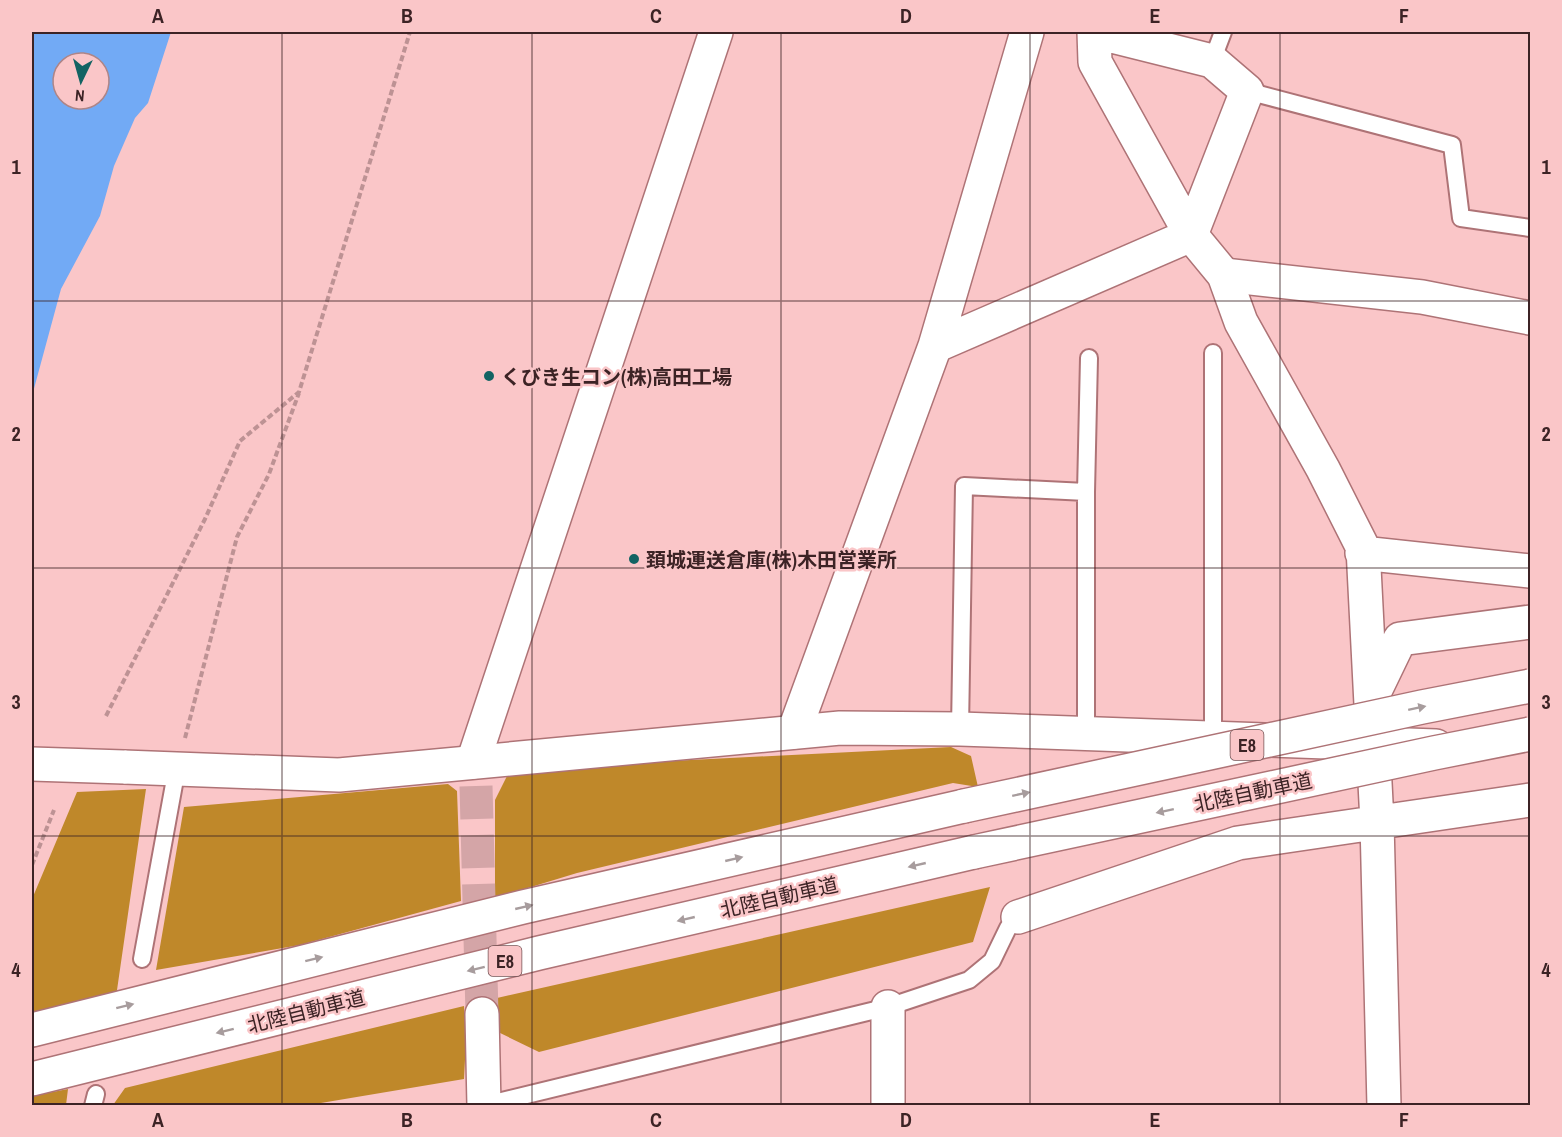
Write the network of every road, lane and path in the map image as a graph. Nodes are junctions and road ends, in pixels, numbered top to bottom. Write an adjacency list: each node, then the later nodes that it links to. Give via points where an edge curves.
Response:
1 (410, 32): 14 (path)
2 (717, 32): 31 (main road)
3 (1027, 32): 11 (main road)
4 (1095, 32): 5 (main road); 8 (main road, via 1095,62)
5 (1217, 46): 6 (main road)
6 (1247, 91): 7 (lane, via 1452,145 1461,218); 8 (main road)
7 (1530, 228)
8 (1191, 235): 9 (main road); 11 (main road)
9 (1224, 275): 10 (main road, via 1422,297); 16 (main road, via 1241,322 1323,469)
10 (1530, 318)
11 (934, 346): 23 (main road)
12 (1213, 353): 26 (lane)
13 (1089, 358): 15 (lane)
14 (299, 392): 21 (path, via 240,441); 30 (path, via 269,474 237,537)
15 (1086, 492): 22 (lane, via 964,486); 24 (lane)
16 (1362, 553): 17 (main road); 20 (main road)
17 (1530, 571)
18 (1530, 622): 20 (main road, via 1401,639)
19 (1530, 686): 40 (main road, E8, one-way to 19, bridge, via 523,908 964,806)
20 (1372, 696): 27 (main road)
21 (106, 716)
22 (960, 729): 23 (main road, via 840,728); 24 (main road)
23 (794, 732): 31 (main road)
24 (1086, 733): 26 (main road)
25 (1530, 734): 41 (main road, 北陸自動車道 / E8, one-way to 41, bridge, via 974,852 539,953)
26 (1213, 738): 27 (main road)
27 (1373, 745): 28 (main road); 34 (main road)
28 (1530, 747)
29 (32, 764): 30 (main road, bridge)
30 (177, 768): 31 (main road, via 339,775); 37 (lane)
31 (475, 774)
32 (1530, 800): 34 (main road)
33 (54, 810): 35 (path)
34 (1377, 822): 36 (main road, via 1238,843); 44 (main road)
35 (32, 865)
36 (1018, 917): 38 (lane, via 1008,928 992,961 969,980)
37 (142, 959)
38 (888, 1007): 42 (lane); 43 (main road)
39 (482, 1014): 42 (main road)
40 (32, 1030)
41 (35, 1078)
42 (483, 1105)
43 (888, 1106)
44 (1384, 1106)

